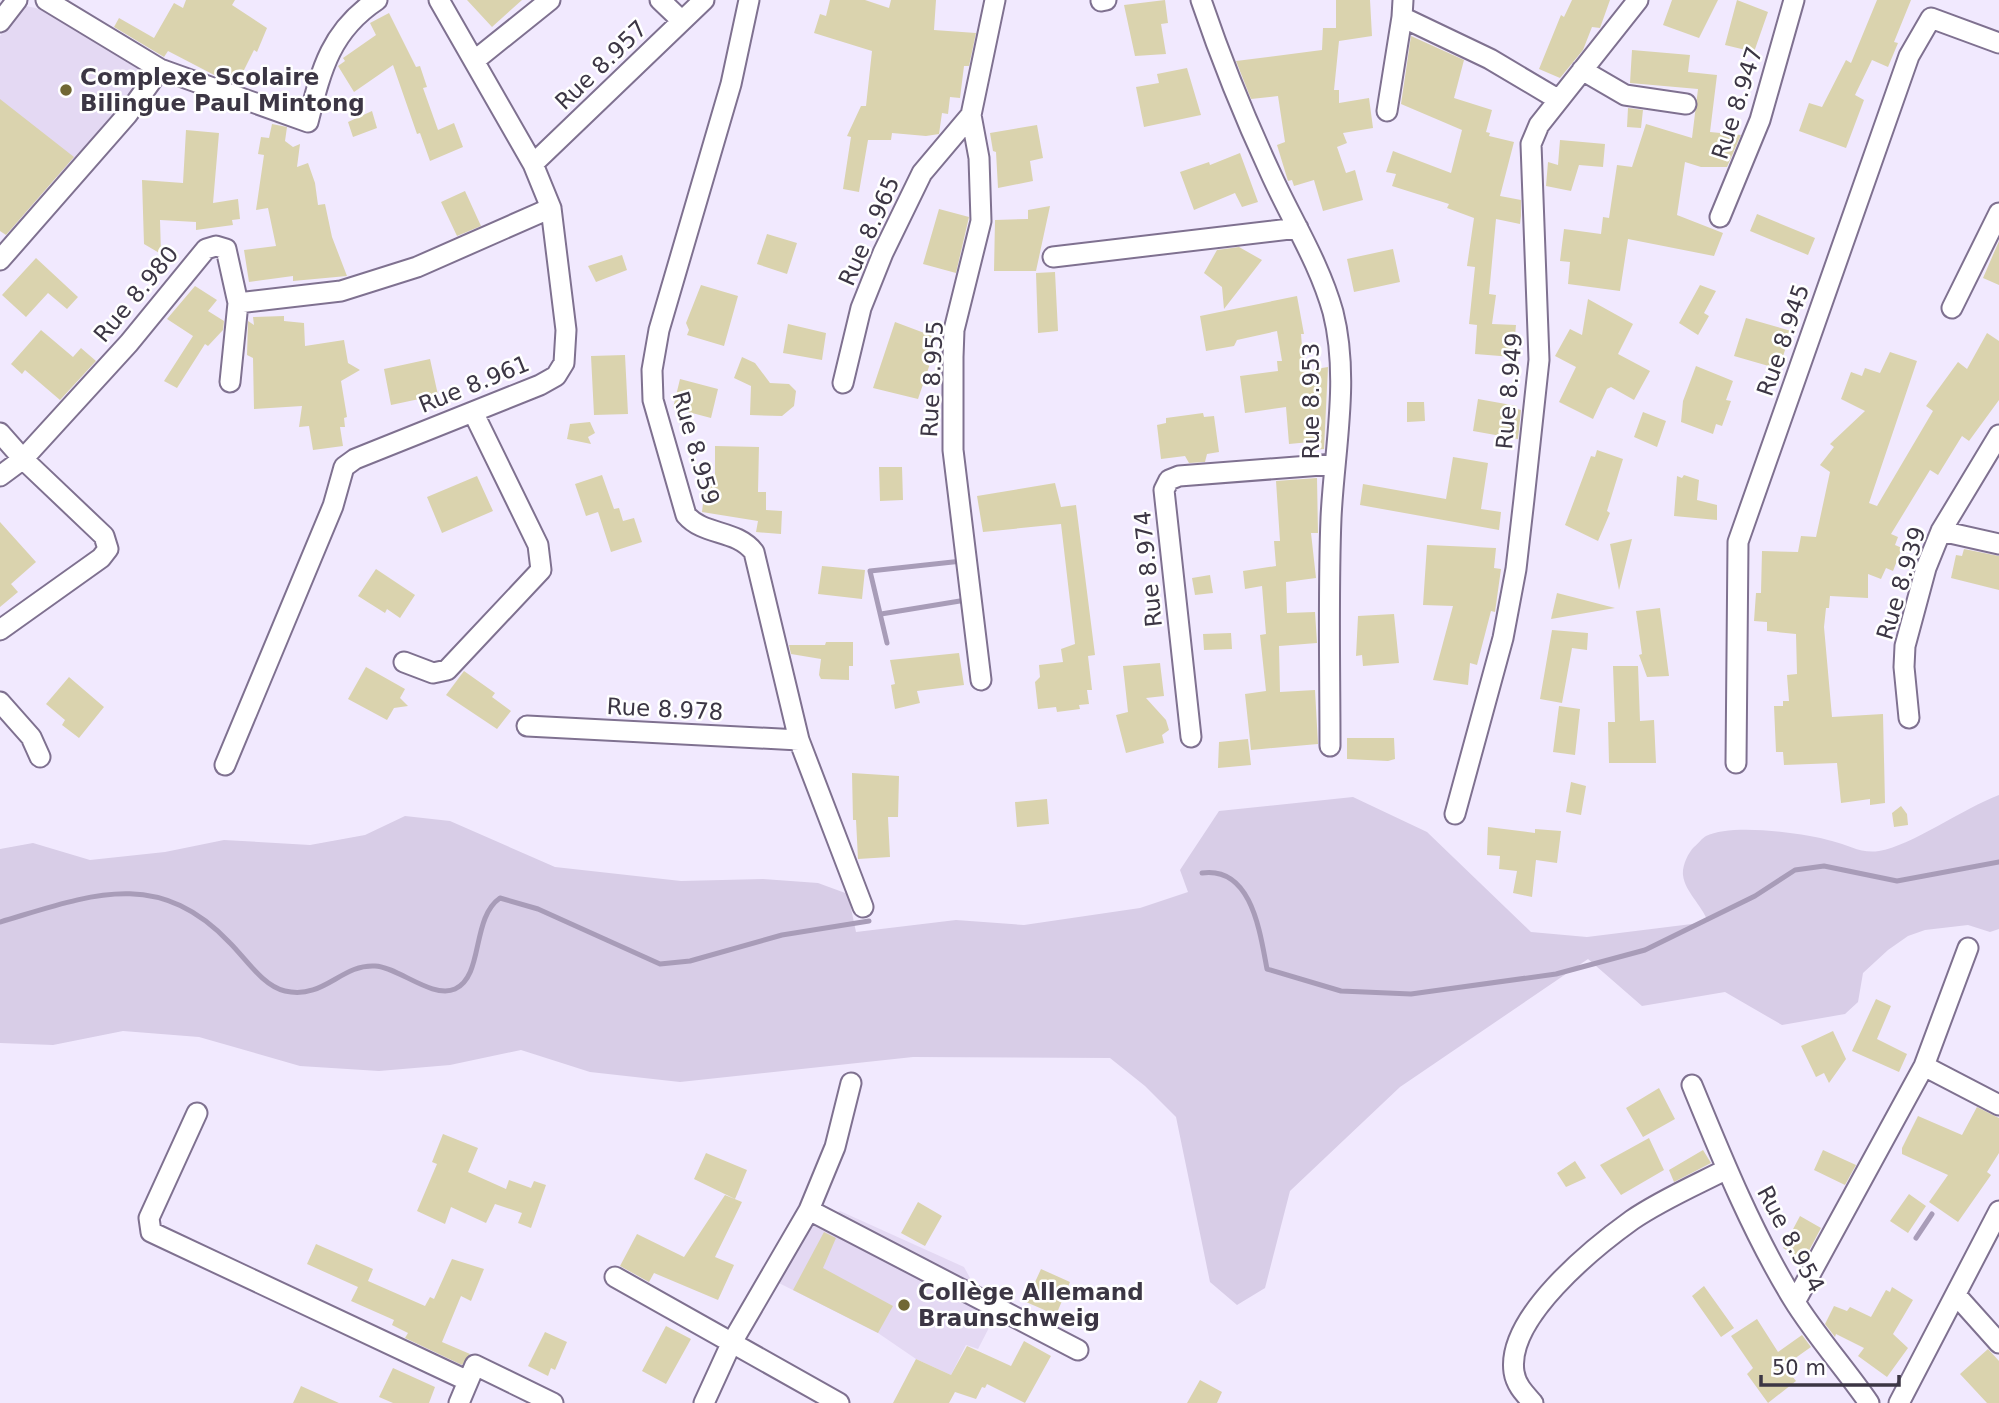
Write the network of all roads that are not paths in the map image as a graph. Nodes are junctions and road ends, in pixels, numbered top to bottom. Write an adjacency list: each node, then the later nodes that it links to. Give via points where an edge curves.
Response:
1 (18, 0): 15 (street)
2 (46, 0): 18 (street)
3 (377, 0): 18 (street, via 346,25 324,60 308,122)
4 (439, 0): 17 (street, Rue 8.961)
5 (550, 0): 17 (street)
6 (660, 0): 14 (street)
7 (704, 0): 14 (street, Rue 8.957)
8 (748, 0): 50 (street, Rue 8.959, via 731,84 659,330 652,370 653,400 686,515 694,524 735,536 754,552)
9 (995, 0): 23 (street, Rue 8.955)
10 (1201, 0): 28 (street, Rue 8.953, via 1221,59)
11 (1638, 0): 19 (street, Rue 8.949)
12 (1794, 0): 27 (street, Rue 8.947, via 1760,120)
13 (1402, 8): 20 (street); 22 (street)
14 (682, 20): 24 (street, Rue 8.957)
15 (0, 22)
16 (1999, 43): 53 (street, Rue 8.945, via 1931,18 1909,56 1738,542)
17 (474, 61): 24 (street, Rue 8.961)
18 (160, 69): 30 (street, via 127,115)
19 (1582, 70): 20 (street, Rue 8.949); 21 (street, via 1625,95)
20 (1559, 100): 55 (street, Rue 8.949, via 1531,144 1539,360 1516,569 1503,638)
21 (1686, 104)
22 (1387, 111)
23 (971, 115): 34 (street, Rue 8.965, via 922,173 888,242 861,308); 45 (street, Rue 8.955, via 979,158 981,220 954,330 953,450)
24 (533, 164): 25 (street, Rue 8.961)
25 (551, 208): 31 (street, via 417,267 341,291); 35 (street, Rue 8.961, via 566,330 564,363 556,376)
26 (1999, 213): 32 (street)
27 (1720, 217)
28 (1298, 228): 29 (street); 39 (street, Rue 8.953, via 1324,284 1337,338 1340,406)
29 (1053, 257)
30 (0, 260)
31 (238, 303): 33 (street); 38 (street, Rue 8.980, via 226,249 206,249 129,343)
32 (1952, 308)
33 (230, 382)
34 (843, 383)
35 (473, 412): 44 (street, via 538,545 541,570 447,670 433,673); 54 (street, Rue 8.961, via 344,467 333,506)
36 (0, 433): 38 (street)
37 (1999, 435): 41 (street, Rue 8.939)
38 (23, 458): 40 (street); 43 (street, via 104,536 108,548 101,558)
39 (1335, 464): 49 (street, Rue 8.974, via 1169,480 1164,490); 51 (street, Rue 8.953, via 1329,584)
40 (0, 476)
41 (1941, 531): 42 (street); 47 (street, Rue 8.939, via 1905,646)
42 (1999, 544)
43 (0, 630)
44 (404, 662)
45 (981, 680)
46 (0, 702): 52 (street, via 31,737)
47 (1909, 718)
48 (527, 726): 50 (street, Rue 8.978)
49 (1191, 737)
50 (799, 740): 56 (street, Rue 8.959)
51 (1330, 746)
52 (40, 757)
53 (1736, 763)
54 (225, 765)
55 (1454, 814)
56 (863, 907)
57 (1968, 948): 58 (street)
58 (1924, 1066): 61 (street); 68 (street)
59 (851, 1083): 64 (street, via 835,1147)
60 (1692, 1085): 63 (street, Rue 8.954)
61 (1999, 1105)
62 (197, 1113): 72 (street, via 149,1218 151,1232)
63 (1727, 1168): 68 (street, Rue 8.954); 77 (street, via 1633,1220 1538,1304 1517,1346 1514,1370 1519,1388)
64 (808, 1210): 70 (street); 71 (street)
65 (1999, 1211): 67 (street)
66 (615, 1277): 70 (street)
67 (1955, 1294): 69 (street); 79 (street)
68 (1795, 1302): 78 (street, Rue 8.954)
69 (1999, 1343)
70 (731, 1344): 75 (street); 76 (street)
71 (1078, 1350)
72 (468, 1381): 73 (street); 74 (street, via 475,1366)
73 (459, 1403)
74 (553, 1403)
75 (704, 1403)
76 (839, 1403)
77 (1533, 1403)
78 (1869, 1403)
79 (1899, 1403)

